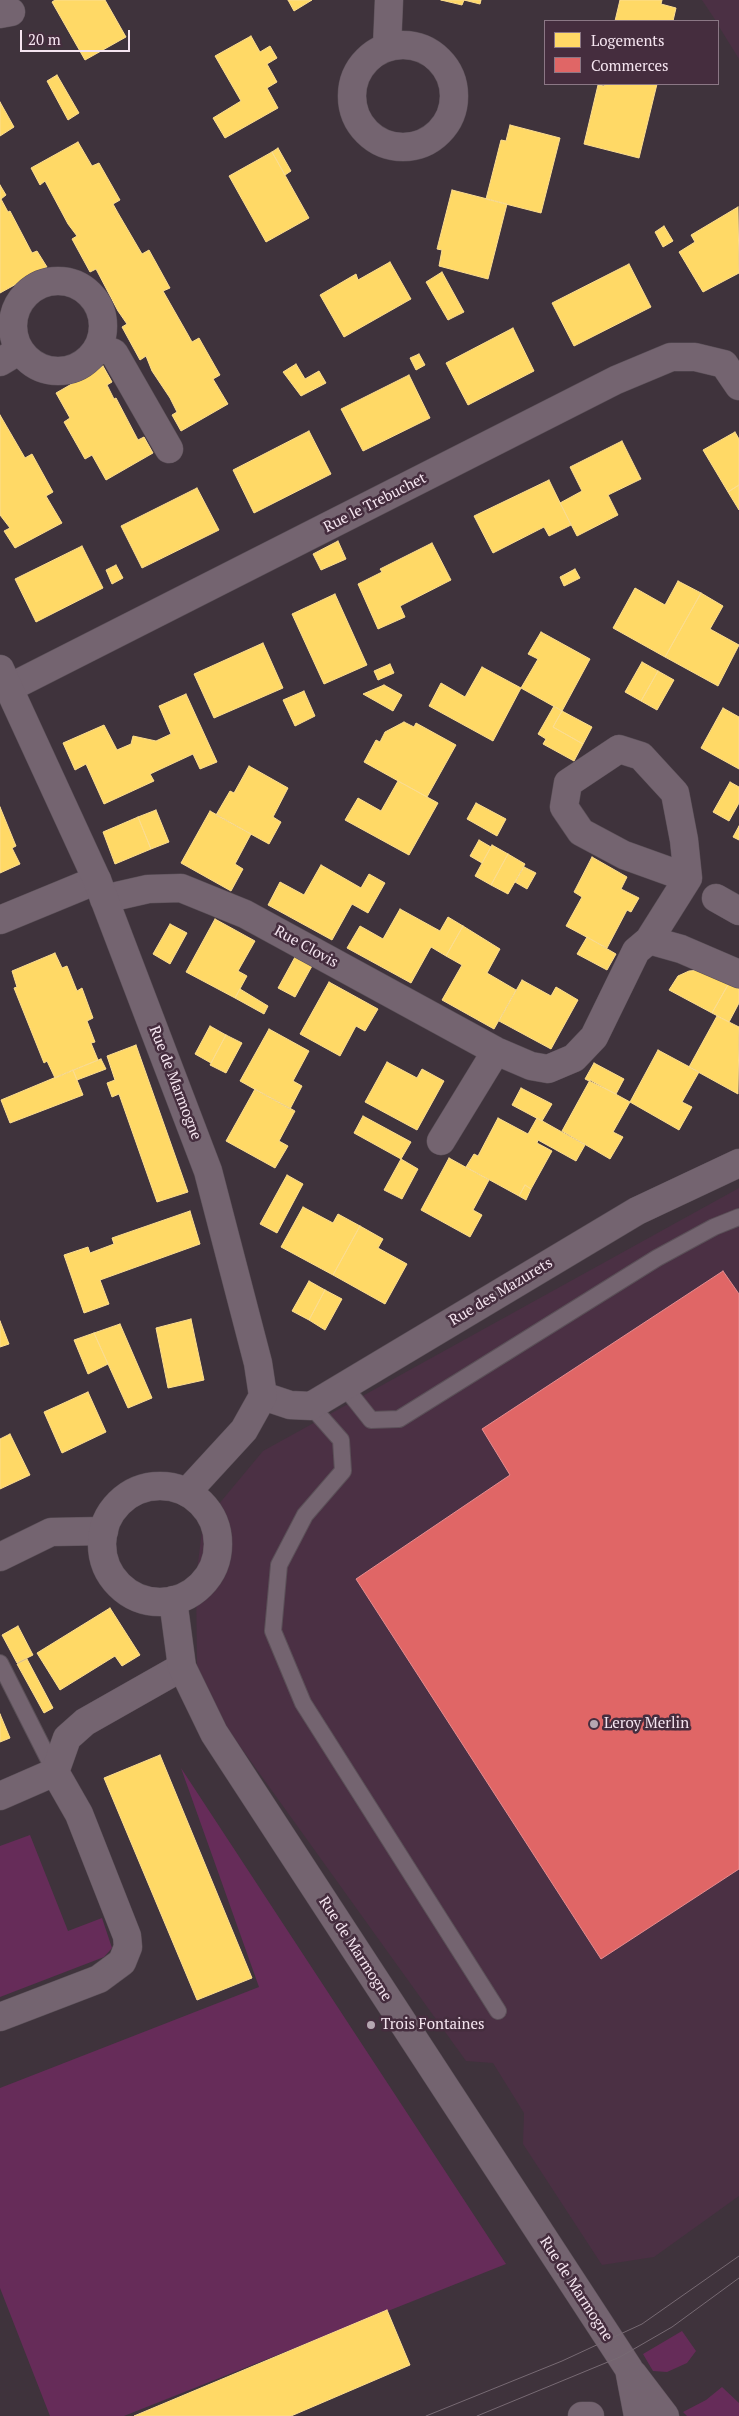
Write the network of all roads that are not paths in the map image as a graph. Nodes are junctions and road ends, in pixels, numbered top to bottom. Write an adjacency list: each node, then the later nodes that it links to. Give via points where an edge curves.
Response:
1 (390, 0): 2 (street)
2 (387, 47)
3 (99, 347): 4 (street, via 89,359 72,370 54,372); 4 (street, via 104,330 103,316 95,298 79,286 64,281 35,287 20,303 13,320); 6 (street, via 114,353)
4 (10, 356)
5 (739, 386): 7 (street, Rue le Trebuchet, via 724,364 695,357 671,357 616,380)
6 (169, 449)
7 (4, 678): 9 (street, Rue de Marmogne)
8 (688, 878): 8 (street, via 675,793 641,756 619,749 568,783 564,807 581,832 624,855); 11 (street, Rue Clovis)
9 (100, 890): 10 (street, Rue Clovis); 13 (street, Rue Clovis, via 181,888 245,914); 18 (street, Rue de Marmogne, via 208,1171 258,1363)
10 (0, 920)
11 (643, 946): 12 (street, via 681,949); 13 (street, Rue Clovis, via 594,1037 574,1058 548,1069 531,1066)
12 (739, 974)
13 (496, 1051): 14 (street)
14 (441, 1141)
15 (739, 1163): 17 (street, Rue des Mazurets, via 637,1211)
16 (739, 1217): 17 (lane, via 657,1258 399,1419 371,1420)
17 (344, 1386): 19 (street, Rue des Mazurets)
18 (263, 1396): 19 (street, via 290,1405); 20 (street, via 244,1430)
19 (311, 1406): 28 (lane, via 341,1440 343,1471 305,1515 279,1565 273,1631 303,1703)
20 (187, 1492): 21 (street, via 170,1487 136,1491 110,1514); 23 (street, via 202,1503 212,1517 218,1533 218,1551 213,1568 203,1583 189,1594)
21 (104, 1531): 22 (street, via 51,1532); 23 (street, via 103,1550 108,1569 119,1584 135,1596 153,1602)
22 (0, 1557)
23 (172, 1600): 25 (street, Rue de Marmogne)
24 (0, 1663): 26 (lane)
25 (182, 1667): 26 (street, via 85,1722 67,1738); 30 (street, Rue de Marmogne, via 214,1733)
26 (55, 1772): 27 (street); 29 (street, via 79,1814 127,1936 128,1948 122,1962 98,1979)
27 (0, 1796)
28 (498, 2011)
29 (0, 2018)
30 (629, 2369): 33 (street, Rue de Marmogne); 34 (street)
31 (582, 2416): 32 (street)
32 (590, 2416)
33 (638, 2416)
34 (664, 2416)

